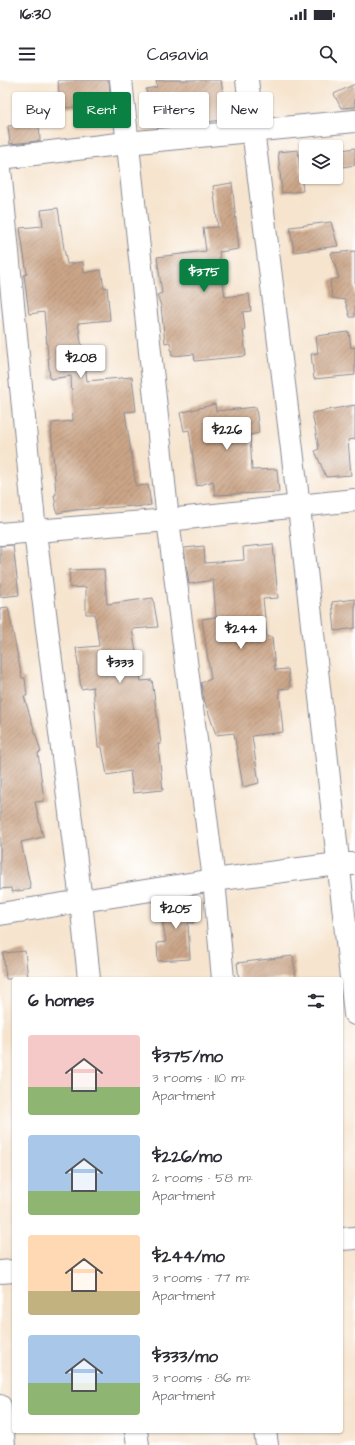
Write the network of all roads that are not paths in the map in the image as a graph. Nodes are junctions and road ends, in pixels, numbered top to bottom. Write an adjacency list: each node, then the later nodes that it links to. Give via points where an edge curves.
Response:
1 (121, 80): 5 (street)
2 (247, 80): 4 (street)
3 (355, 121): 4 (street)
4 (252, 130): 5 (street); 9 (street)
5 (127, 143): 6 (street); 10 (street)
6 (0, 158)
7 (0, 169): 11 (street)
8 (355, 500): 9 (street)
9 (299, 507): 10 (street); 13 (street)
10 (168, 520): 11 (street); 14 (street)
11 (35, 532): 12 (street); 15 (street)
12 (0, 534)
13 (347, 864): 14 (street); 19 (street)
14 (214, 880): 15 (street); 18 (street)
15 (81, 901): 16 (street); 17 (street)
16 (0, 914)
17 (89, 977)
18 (223, 977)
19 (355, 1014)
20 (355, 1238): 21 (street)
21 (343, 1239)
22 (12, 1271): 23 (street)
23 (0, 1272)
24 (0, 1406): 27 (street)
25 (136, 1433): 28 (street)
26 (265, 1433): 29 (street)
27 (4, 1445)
28 (138, 1445)
29 (267, 1445)

